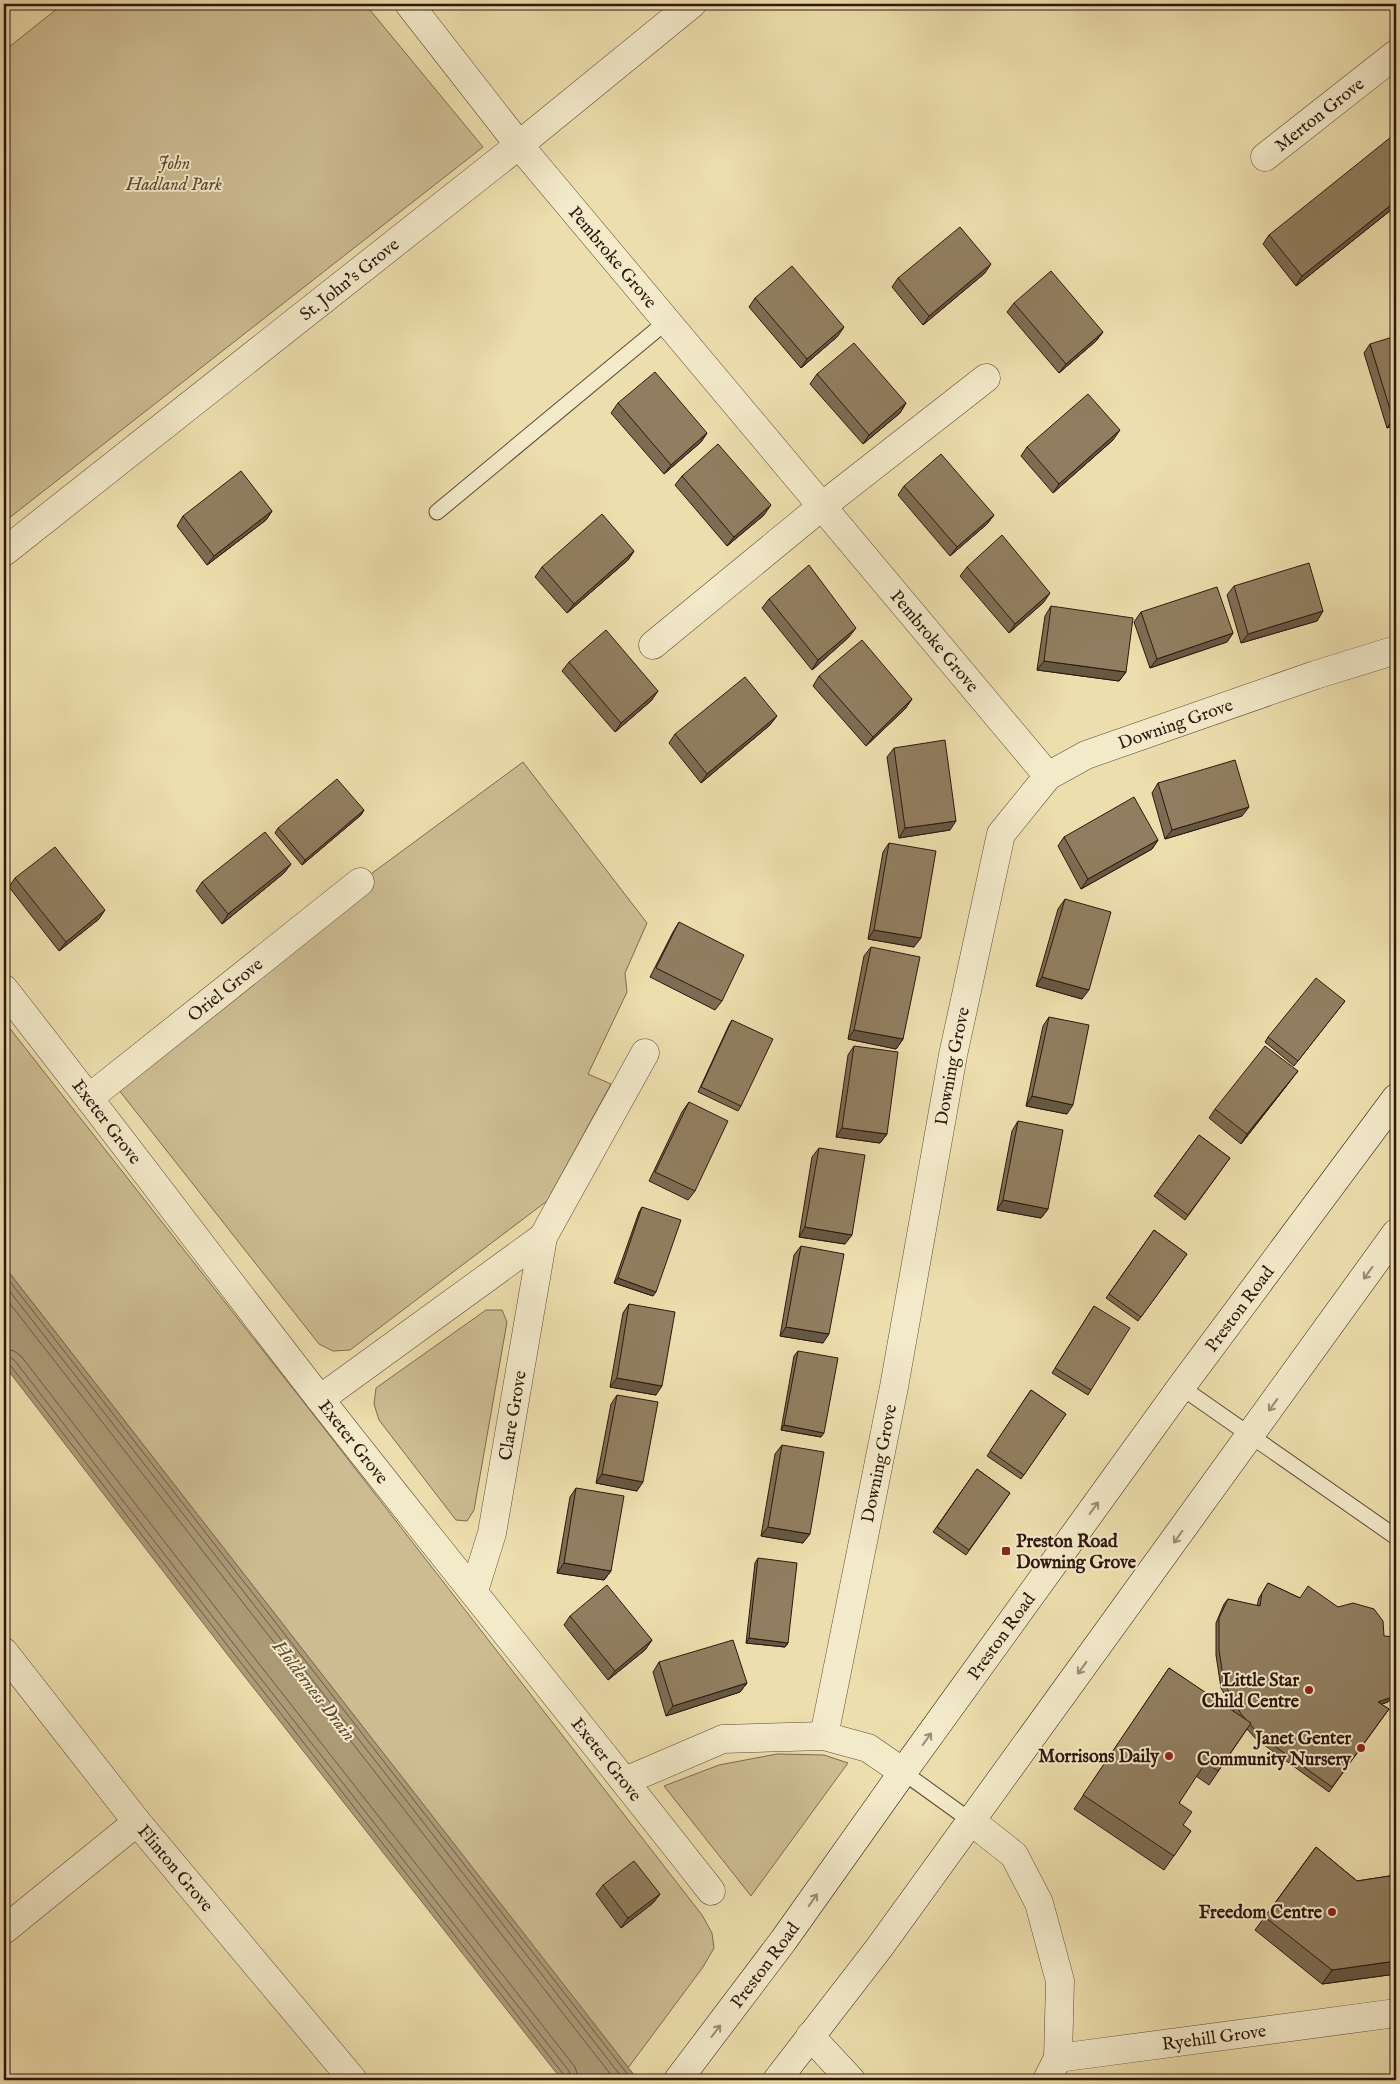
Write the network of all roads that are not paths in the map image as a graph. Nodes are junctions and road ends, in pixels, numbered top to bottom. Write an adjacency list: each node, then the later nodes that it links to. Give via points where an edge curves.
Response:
1 (409, 4): 4 (street, Pembroke Grove)
2 (692, 4): 4 (street, St. John's Grove)
3 (1396, 54): 5 (street, Merton Grove)
4 (519, 145): 6 (street, Pembroke Grove); 10 (street, St. John's Grove)
5 (1265, 158)
6 (666, 322): 8 (street, Pembroke Grove); 9 (lane)
7 (986, 378): 8 (street)
8 (821, 507): 11 (street); 13 (street, Pembroke Grove)
9 (436, 512)
10 (4, 552)
11 (653, 645)
12 (1396, 650): 13 (street, Downing Grove, via 1086,755)
13 (1048, 776): 27 (street, Downing Grove, via 1001,834 953,1055 894,1387)
14 (360, 882): 17 (street, Oriel Grove)
15 (4, 989): 17 (street, Exeter Grove)
16 (645, 1053): 19 (street, Clare Grove)
17 (89, 1098): 22 (street, Exeter Grove)
18 (1396, 1098): 21 (street, Preston Road)
19 (544, 1237): 22 (street, Clare Grove); 25 (street, Clare Grove, via 492,1533)
20 (1392, 1248): 23 (street, one-way to 23)
21 (1181, 1387): 23 (lane); 28 (street, Preston Road, one-way to 21)
22 (320, 1399): 25 (street, Exeter Grove)
23 (1251, 1436): 24 (lane); 30 (street, one-way to 30)
24 (1396, 1537)
25 (474, 1591): 29 (street, Exeter Grove)
26 (4, 1652): 31 (street, Flinton Grove)
27 (824, 1736): 28 (street, via 868,1748); 29 (street, via 723,1739)
28 (902, 1772): 30 (lane); 37 (street, Preston Road, one-way to 28, via 783,1941)
29 (625, 1781): 32 (street, Exeter Grove)
30 (971, 1821): 35 (street); 36 (street, via 1014,1855 1039,1903 1060,1980)
31 (137, 1822): 33 (street); 38 (street, Flinton Grove)
32 (711, 1891)
33 (4, 1930)
34 (1396, 2013): 36 (street, Ryehill Grove)
35 (810, 2036): 39 (street); 40 (street)
36 (1052, 2069)
37 (682, 2075)
38 (352, 2080)
39 (777, 2080)
40 (851, 2080)

